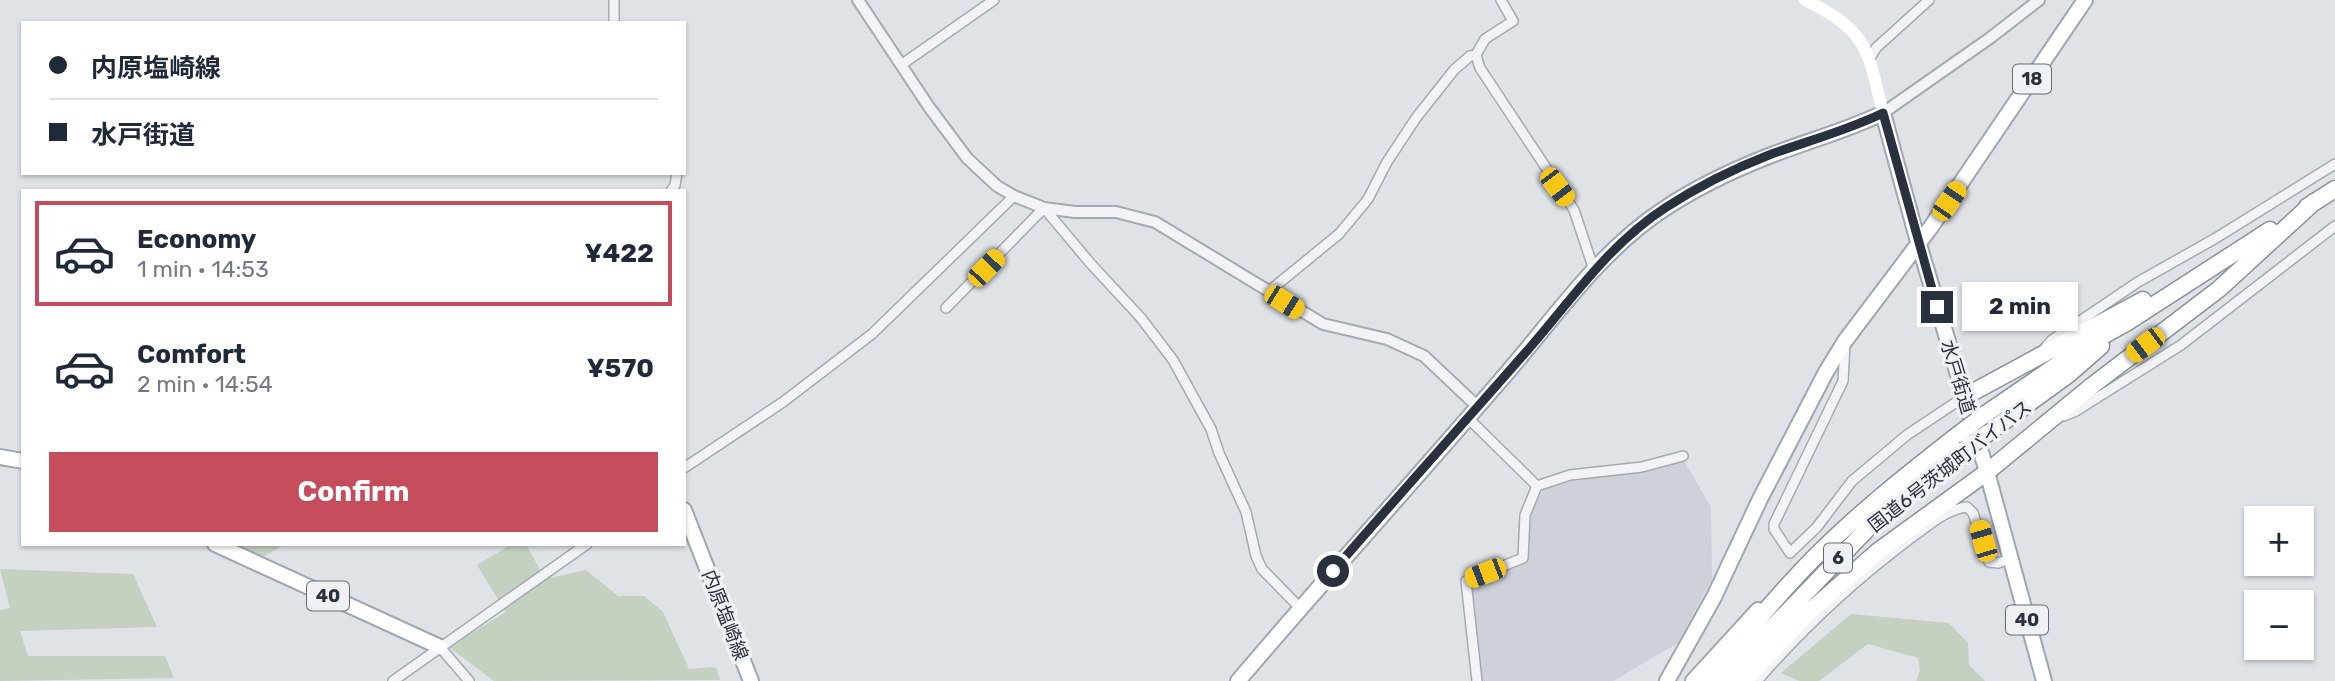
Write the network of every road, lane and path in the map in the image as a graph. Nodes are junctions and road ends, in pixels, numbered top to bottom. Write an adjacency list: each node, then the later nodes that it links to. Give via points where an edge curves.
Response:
1 (614, 0): 9 (street)
2 (858, 0): 12 (street)
3 (994, 0): 12 (street)
4 (1501, 0): 10 (street, via 1513,21 1485,39)
5 (1805, 0): 11 (main road, via 1848,27)
6 (1928, 0): 11 (street)
7 (2039, 0): 13 (street)
8 (2085, 0): 20 (main road, 18)
9 (614, 21)
10 (1476, 55): 21 (street, via 1479,68 1574,210); 22 (street, via 1454,70 1416,118 1368,199 1339,234)
11 (1870, 58): 13 (main road)
12 (901, 65): 16 (street, via 967,158)
13 (1883, 113): 20 (main road, 40); 21 (main road, via 1770,155 1706,185 1644,223)
14 (2335, 164): 26 (street, via 2138,282 2052,340)
15 (2335, 189): 17 (highway, 国道6号茨城町バイパス / 6)
16 (1014, 196): 18 (street); 33 (street, via 872,334 783,402)
17 (2314, 202): 24 (highway, 国道6号茨城町バイパス / 6); 26 (highway); 29 (highway, via 2219,289)
18 (1044, 208): 22 (street, via 1144,218); 23 (street); 41 (street, via 1173,360 1211,429 1246,512 1262,569)
19 (2335, 226): 29 (street, via 2181,345 2076,411)
20 (1918, 244): 25 (main road); 27 (main road, 水戸街道 / 40)
21 (1594, 270): 28 (main road)
22 (1268, 292): 28 (street, via 1323,324 1387,339 1424,356)
23 (946, 308)
24 (2126, 323): 39 (highway, 国道6号茨城町バイパス / 6, bridge, via 1984,415 1870,505); 51 (highway, 国道6号茨城町バイパス / 6, bridge, via 2069,374 1873,523)
25 (1845, 341): 27 (street, via 1843,381 1774,524 1790,553 1852,481); 48 (main road, via 1803,413 1714,597)
26 (2038, 358): 27 (highway)
27 (1964, 397): 34 (main road, 水戸街道 / 40)
28 (1473, 413): 35 (street); 41 (main road)
29 (2043, 425): 34 (highway)
30 (1683, 456): 35 (street, via 1642,467 1570,475)
31 (0, 457): 32 (main road)
32 (21, 461)
33 (686, 467)
34 (1987, 472): 40 (main road, 40); 52 (highway, via 1877,552 1809,612)
35 (1536, 486): 47 (street, via 1525,515 1523,558 1465,581)
36 (686, 515): 45 (main road, 内原塩崎線)
37 (219, 546): 42 (main road, 40)
38 (584, 546): 42 (street)
39 (1823, 549): 49 (main road, via 1757,610); 50 (highway, 6)
40 (2010, 559): 53 (street, via 1989,562 1973,513 1967,507 1951,511 1859,579); 54 (main road, 40)
41 (1300, 608): 46 (main road)
42 (440, 647): 43 (street); 44 (street)
43 (393, 681)
44 (469, 681)
45 (751, 681)
46 (1238, 681)
47 (1476, 681)
48 (1667, 681)
49 (1693, 681)
50 (1709, 681)
51 (1727, 681)
52 (1744, 681)
53 (1757, 681)
54 (2044, 681)

